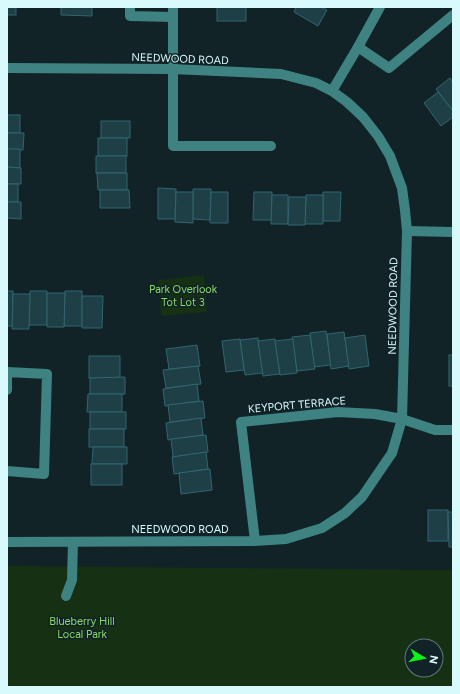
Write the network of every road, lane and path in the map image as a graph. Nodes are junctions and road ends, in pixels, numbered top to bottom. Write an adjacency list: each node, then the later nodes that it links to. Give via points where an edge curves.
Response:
1 (130, 7): 3 (street, via 130,16)
2 (380, 7): 5 (street)
3 (173, 12): 7 (street)
4 (453, 16): 5 (street, via 389,68)
5 (358, 48): 8 (street)
6 (7, 68): 7 (street, NEEDWOOD ROAD)
7 (172, 69): 8 (street, NEEDWOOD ROAD, via 281,74 316,83); 9 (street, via 173,146)
8 (332, 91): 10 (street, NEEDWOOD ROAD, via 363,117 390,156 402,188)
9 (271, 146)
10 (407, 231): 11 (street); 13 (street, NEEDWOOD ROAD)
11 (453, 232)
12 (7, 390): 15 (street, via 7,372 47,374 44,474)
13 (402, 419): 14 (street, via 435,430); 16 (street, NEEDWOOD ROAD, via 392,453 362,497 345,513 322,528 286,539); 16 (street, KEYPORT TERRACE, via 376,414 338,412 241,422)
14 (453, 430)
15 (7, 471)
16 (255, 541): 18 (street, NEEDWOOD ROAD)
17 (7, 542): 18 (street, NEEDWOOD ROAD)
18 (73, 542): 19 (street, via 72,580)
19 (66, 596)

